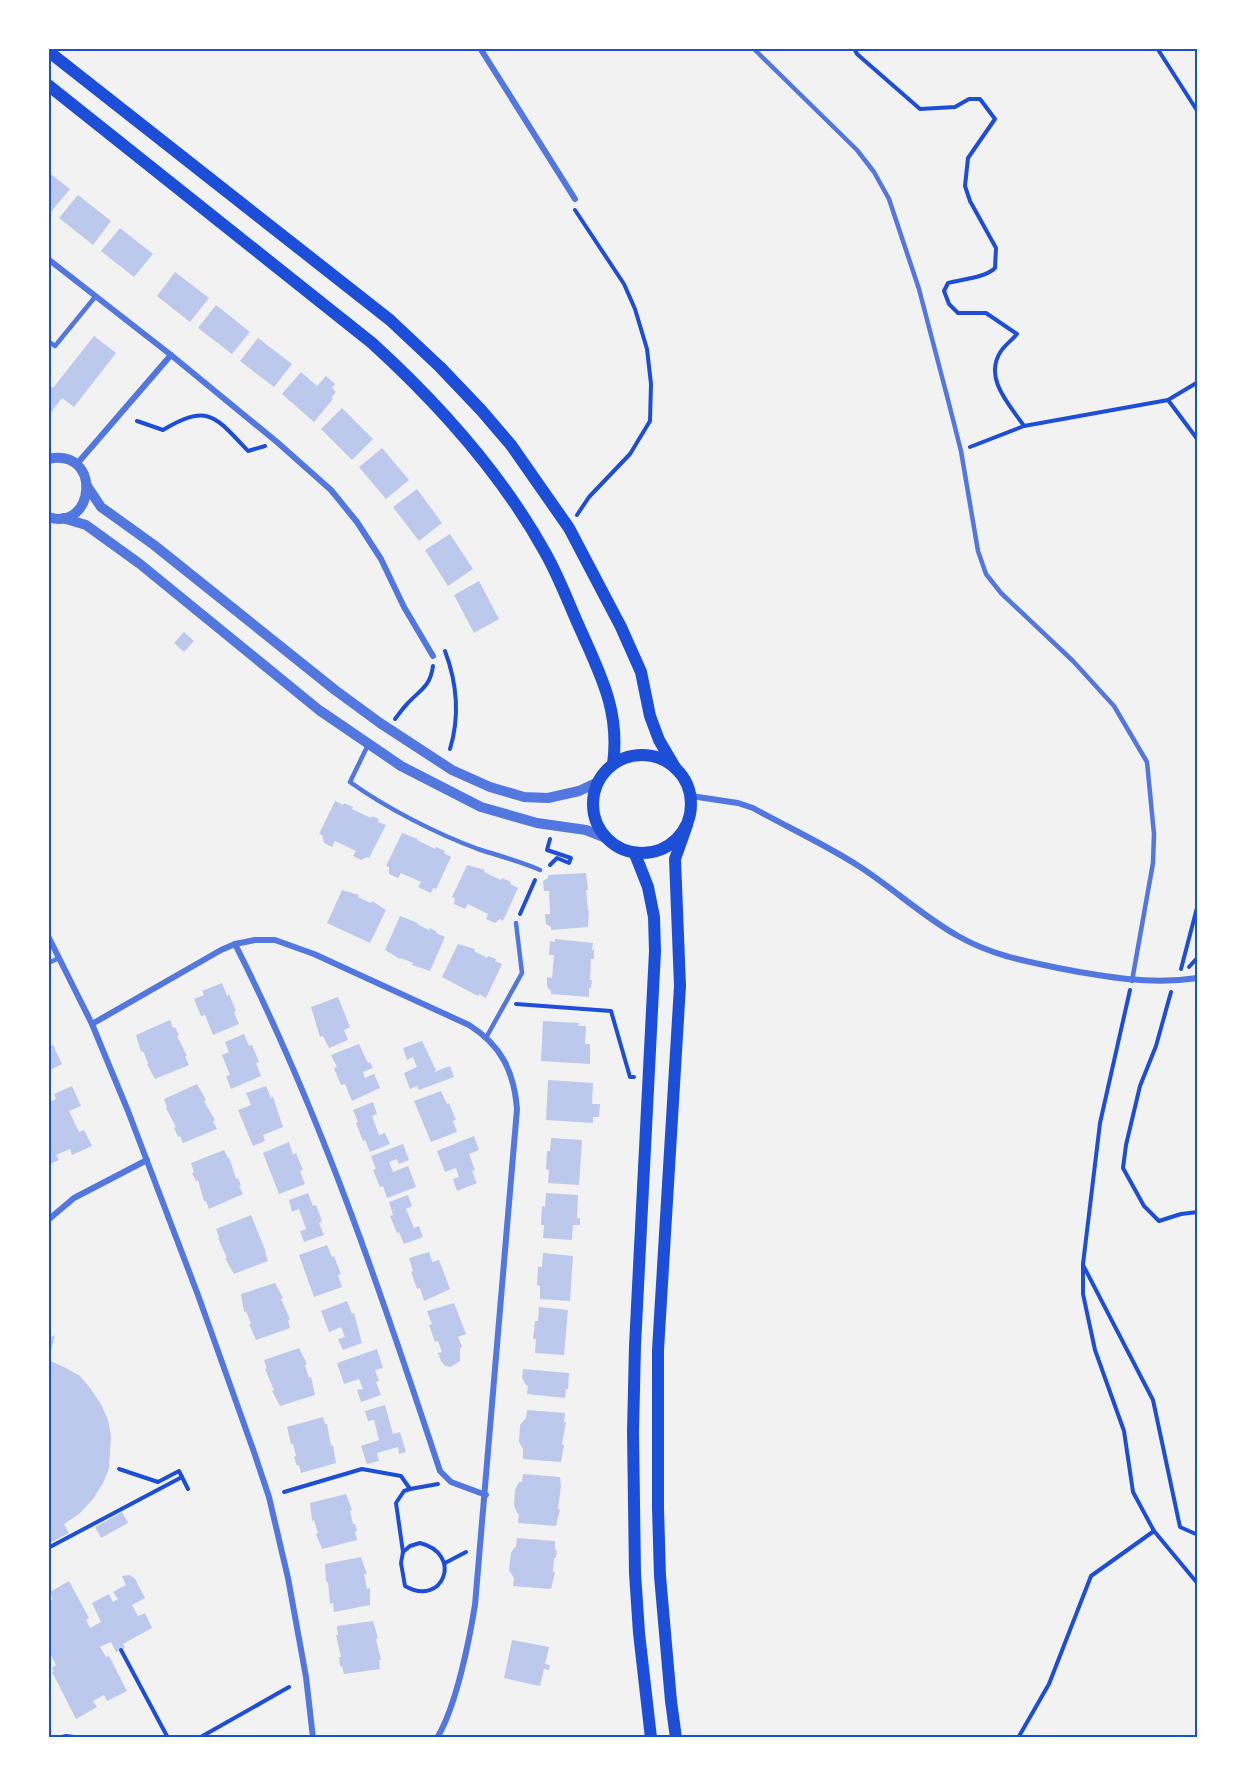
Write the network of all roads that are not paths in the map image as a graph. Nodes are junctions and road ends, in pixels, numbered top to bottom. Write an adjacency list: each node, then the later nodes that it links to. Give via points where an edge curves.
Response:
1 (480, 48): 5 (street)
2 (753, 48): 31 (lane, via 857,150 889,200 919,289 961,451 986,574 1114,706 1147,762 1153,862)
3 (48, 51): 18 (main road, via 390,320 481,410 518,454 569,528 641,672 658,741)
4 (48, 85): 17 (main road, via 372,343 420,388 486,465 547,555 606,687 613,712)
5 (572, 201)
6 (48, 259): 7 (street)
7 (96, 297): 8 (lane, via 55,346); 9 (street)
8 (48, 340)
9 (171, 355): 11 (street); 15 (street, via 331,490 381,559)
10 (49, 458): 11 (street, via 61,458)
11 (76, 465): 12 (street)
12 (87, 486): 14 (street, via 82,506); 19 (street, via 101,507 335,690 452,770 524,797 548,798)
13 (48, 517): 14 (street)
14 (63, 518): 16 (street, via 86,525 140,564 319,710)
15 (433, 656)
16 (368, 745): 22 (street, via 481,807); 24 (lane, via 350,782 404,815 476,848)
17 (613, 764): 18 (main road, via 631,756 650,755); 19 (main road)
18 (676, 769): 20 (main road)
19 (597, 783): 22 (main road, via 592,807 594,819)
20 (691, 796): 21 (main road); 31 (street, via 753,808 857,865 978,947 1014,960)
21 (687, 825): 23 (main road, via 663,849); 40 (main road, via 675,859 680,986 658,1350 660,1576)
22 (606, 838): 23 (main road)
23 (634, 854): 39 (main road, via 648,887 655,951 633,1453 634,1573)
24 (540, 870)
25 (516, 923): 33 (lane, via 522,973)
26 (48, 936): 28 (street)
27 (235, 944): 32 (street); 33 (street, via 274,940 314,954 469,1024); 36 (street, via 311,1112 362,1245 440,1471 451,1482)
28 (59, 958): 29 (lane); 32 (street)
29 (48, 963)
30 (1198, 978): 31 (street)
31 (1132, 981)
32 (92, 1024): 34 (street)
33 (487, 1036): 36 (street, via 502,1057 515,1087 517,1108)
34 (147, 1160): 35 (street, via 74,1198); 37 (street, via 269,1497 300,1639)
35 (48, 1220)
36 (486, 1495): 38 (street, via 476,1605 444,1726)
37 (313, 1738)
38 (437, 1738)
39 (651, 1738)
40 (676, 1738)

